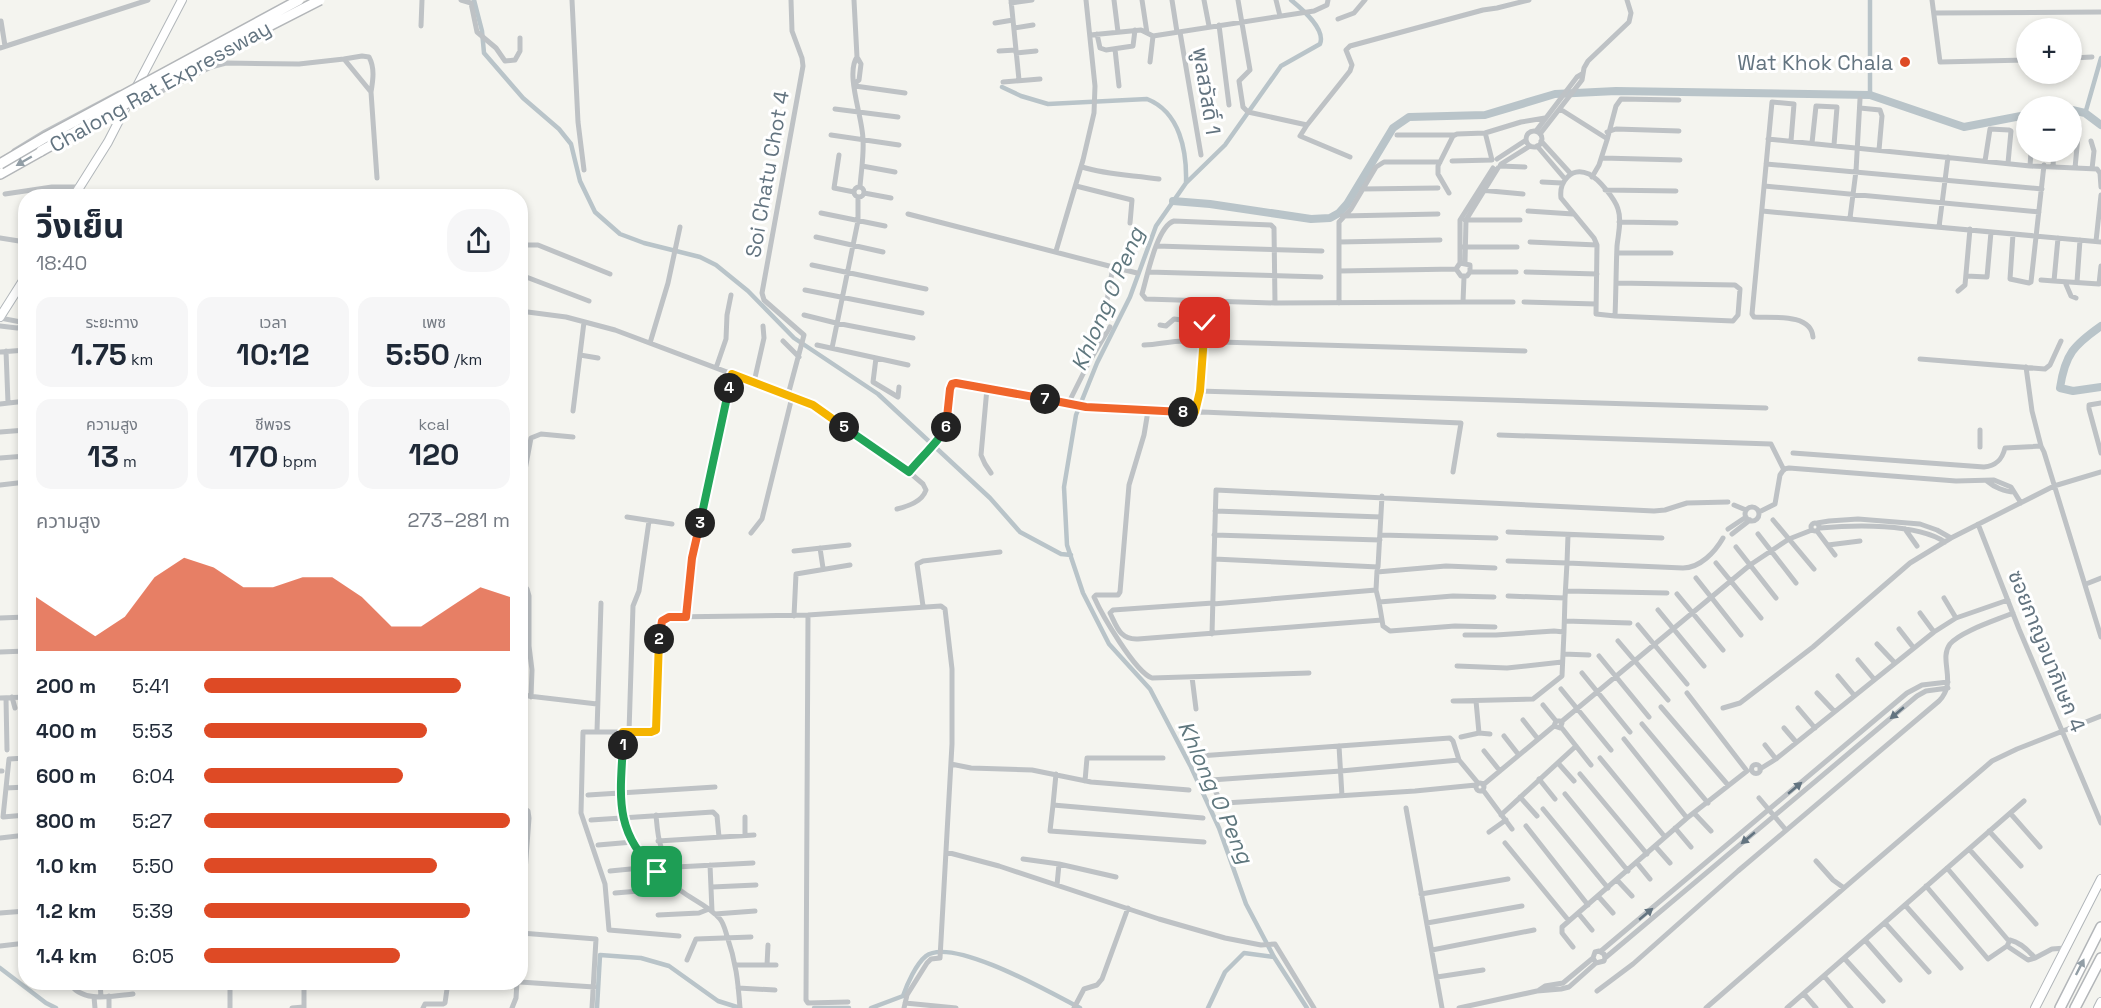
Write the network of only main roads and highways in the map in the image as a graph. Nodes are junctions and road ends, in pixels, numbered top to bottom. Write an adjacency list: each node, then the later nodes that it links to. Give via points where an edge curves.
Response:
1 (182, 0): 5 (main road, via 108,142)
2 (300, 0): 4 (highway, Chalong Rat Expressway, bridge, via 38,141)
3 (320, 0): 4 (highway, Chalong Rat Expressway, one-way to 4, bridge)
4 (1, 169)
5 (79, 189)
6 (18, 289): 7 (main road)
7 (0, 317)
8 (2101, 879): 12 (main road)
9 (2101, 927): 13 (highway, one-way to 9)
10 (2101, 958): 14 (highway)
11 (2101, 1002): 15 (main road)
12 (2036, 1008)
13 (2060, 1008)
14 (2076, 1008)
15 (2098, 1008)

